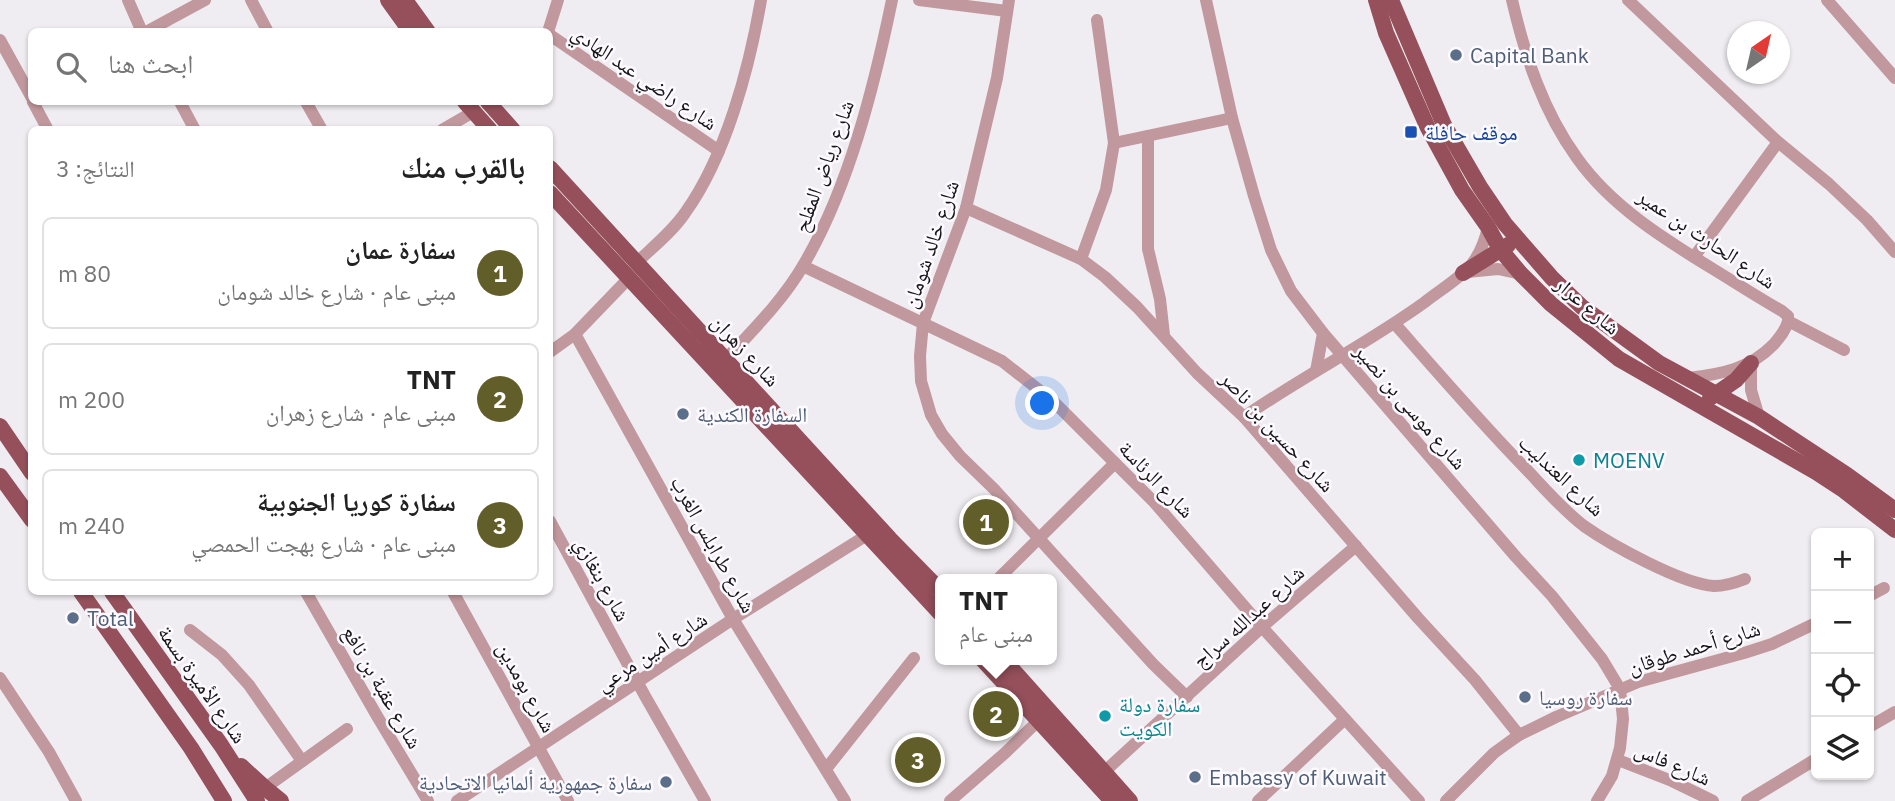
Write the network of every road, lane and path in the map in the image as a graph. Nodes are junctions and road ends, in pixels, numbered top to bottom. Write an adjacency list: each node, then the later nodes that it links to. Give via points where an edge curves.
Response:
1 (128, 0): 18 (street)
2 (205, 0): 19 (street)
3 (251, 0): 20 (street)
4 (388, 0): 21 (main road)
5 (405, 0): 22 (main road)
6 (558, 0): 23 (street)
7 (761, 0): 43 (street, via 750,55)
8 (892, 0): 54 (street, شارع رياض المفلح, via 845,174)
9 (919, 0): 16 (street)
10 (1206, 0): 33 (street, شارع موسى بن نصير)
11 (1376, 0): 47 (main road, شارع عرار, via 1427,126)
12 (1391, 0): 48 (main road, شارع عرار, via 1444,125 1480,187)
13 (1512, 0): 51 (street, شارع الحارث بن عمير, via 1537,87 1578,160 1625,207)
14 (1628, 0): 41 (street)
15 (1827, 0): 26 (street)
16 (1008, 6): 46 (street, شارع خالد شومان, via 997,78)
17 (1097, 20): 42 (street)
18 (142, 28)
19 (152, 28)
20 (266, 28)
21 (408, 28)
22 (425, 28)
23 (550, 28)
24 (553, 36): 43 (street, شارع راضي عبد الهادي)
25 (0, 40): 27 (street)
26 (1895, 78)
27 (28, 89)
28 (36, 105): 34 (street)
29 (182, 105): 35 (street)
30 (308, 105): 36 (street)
31 (493, 105): 39 (main road)
32 (469, 107): 37 (street); 38 (main road)
33 (1231, 118): 40 (street); 61 (street, شارع موسى بن نصير, via 1271,250 1291,291)
34 (46, 126)
35 (193, 126)
36 (320, 126)
37 (447, 126)
38 (486, 126)
39 (510, 126)
40 (1148, 136): 42 (street); 63 (street, via 1148,249)
41 (1778, 142): 50 (street, via 1867,220); 51 (street)
42 (1114, 143): 52 (street, via 1106,190)
43 (719, 151): 53 (street, via 684,214)
44 (553, 172): 53 (main road, شارع زهران)
45 (553, 196): 57 (main road, شارع زهران)
46 (965, 208): 52 (street, شارع حسين بن ناصر); 59 (street, شارع خالد شومان)
47 (1488, 227): 49 (main road, شارع عرار); 55 (street, via 1477,257)
48 (1520, 241): 49 (main road); 70 (main road, شارع عرار, via 1582,307 1658,363)
49 (1500, 249): 55 (main road); 56 (main road, شارع عرار)
50 (1895, 252)
51 (1694, 257): 58 (street, شارع الحارث بن عمير, via 1782,311)
52 (1081, 259): 63 (street, شارع حسين بن ناصر)
53 (636, 263): 67 (main road, شارع زهران)
54 (803, 266): 59 (street, شارع الرئاسة); 67 (street, شارع رياض المفلح)
55 (1463, 273): 56 (street, via 1486,269); 60 (street)
56 (1521, 274): 72 (main road, شارع عرار, via 1619,359)
57 (628, 279): 62 (street); 83 (main road, شارع زهران)
58 (1788, 321): 65 (street, شارع الحارث بن عمير); 68 (street, via 1780,337)
59 (923, 323): 76 (street, شارع الرئاسة, via 1002,362 1053,401); 84 (street, شارع خالد شومان, via 921,382 931,415 960,457)
60 (1395, 324): 66 (street); 87 (street, شارع العندليب, via 1507,449 1584,525 1674,575 1713,586)
61 (1324, 333): 66 (street, شارع موسى بن نصير); 69 (street)
62 (575, 334): 64 (street); 96 (street, شارع طرابلس الغرب)
63 (1164, 335): 73 (street, شارع حسين بن ناصر)
64 (553, 350)
65 (1844, 350)
66 (1343, 356): 69 (street); 105 (street, شارع موسى بن نصير, via 1552,596)
67 (726, 359): 88 (main road, شارع زهران)
68 (1751, 363): 70 (street); 71 (main road); 74 (street, via 1751,390)
69 (1316, 371): 73 (street)
70 (1688, 379): 71 (main road, شارع عرار)
71 (1716, 394): 72 (main road); 74 (main road, شارع عرار)
72 (1698, 404): 82 (main road, شارع عرار, via 1842,489)
73 (1244, 417): 85 (street, شارع حسين بن ناصر)
74 (1759, 417): 79 (main road, شارع عرار)
75 (0, 426): 77 (main road)
76 (1115, 463): 84 (street); 98 (street, شارع الرئاسة)
77 (28, 467)
78 (0, 476): 80 (main road)
79 (1895, 510)
80 (28, 514)
81 (553, 526): 104 (street, شارع بنغازي)
82 (1895, 530)
83 (867, 535): 95 (main road, شارع زهران); 96 (street, شارع أمين مرعي)
84 (1040, 539): 86 (street); 106 (street, شارع خالد شومان)
85 (1356, 546): 98 (street, شارع عبدالله سراج); 112 (street, شارع حسين بن ناصر)
86 (1004, 574)
87 (1745, 579)
88 (935, 585)
89 (1884, 588): 90 (street)
90 (1874, 593)
91 (83, 595): 121 (main road)
92 (114, 595): 119 (main road, شارع الأميرة بسمة)
93 (308, 595): 123 (street, شارع عقبة بن نافع)
94 (455, 595): 113 (street, شارع بومدين)
95 (935, 608)
96 (733, 619): 104 (street, شارع أمين مرعي); 117 (street, شارع طرابلس الغرب)
97 (1811, 625): 105 (street, شارع أحمد طوقان, via 1772,644)
98 (1262, 627): 106 (street, شارع عبدالله سراج); 108 (street, شارع الرئاسة)
99 (190, 630): 114 (street, via 222,655 249,685)
100 (914, 658): 117 (street)
101 (988, 665): 109 (main road)
102 (1008, 665): 118 (main road)
103 (0, 678): 120 (street)
104 (638, 682): 113 (street, شارع أمين مرعي); 126 (street, شارع بنغازي)
105 (1620, 689): 112 (street, شارع أحمد طوقان); 115 (street, شارع موسى بن نصير, via 1623,719)
106 (1187, 697): 118 (street, شارع عبدالله سراج)
107 (1895, 712): 110 (street)
108 (1345, 719): 131 (street); 132 (street, شارع الرئاسة)
109 (1038, 721): 128 (street); 129 (main road)
110 (1874, 724)
111 (347, 729): 114 (street)
112 (1519, 735): 133 (street, شارع أحمد طوقان)
113 (539, 748): 124 (street, شارع أمين مرعي); 125 (street, شارع بومدين)
114 (302, 761): 119 (street)
115 (1618, 761): 134 (street, شارع موسى بن نصير); 135 (street, شارع فاس)
116 (1811, 762): 136 (street)
117 (826, 769): 127 (street, شارع طرابلس الغرب)
118 (1104, 772): 130 (main road)
119 (261, 794): 122 (main road, شارع الأميرة بسمة)
120 (76, 801)
121 (224, 801)
122 (281, 801)
123 (428, 801)
124 (457, 801)
125 (568, 801)
126 (705, 801)
127 (845, 801)
128 (950, 801)
129 (1112, 801)
130 (1130, 801)
131 (1258, 801)
132 (1419, 801)
133 (1446, 801)
134 (1597, 801)
135 (1713, 801)
136 (1747, 801)

